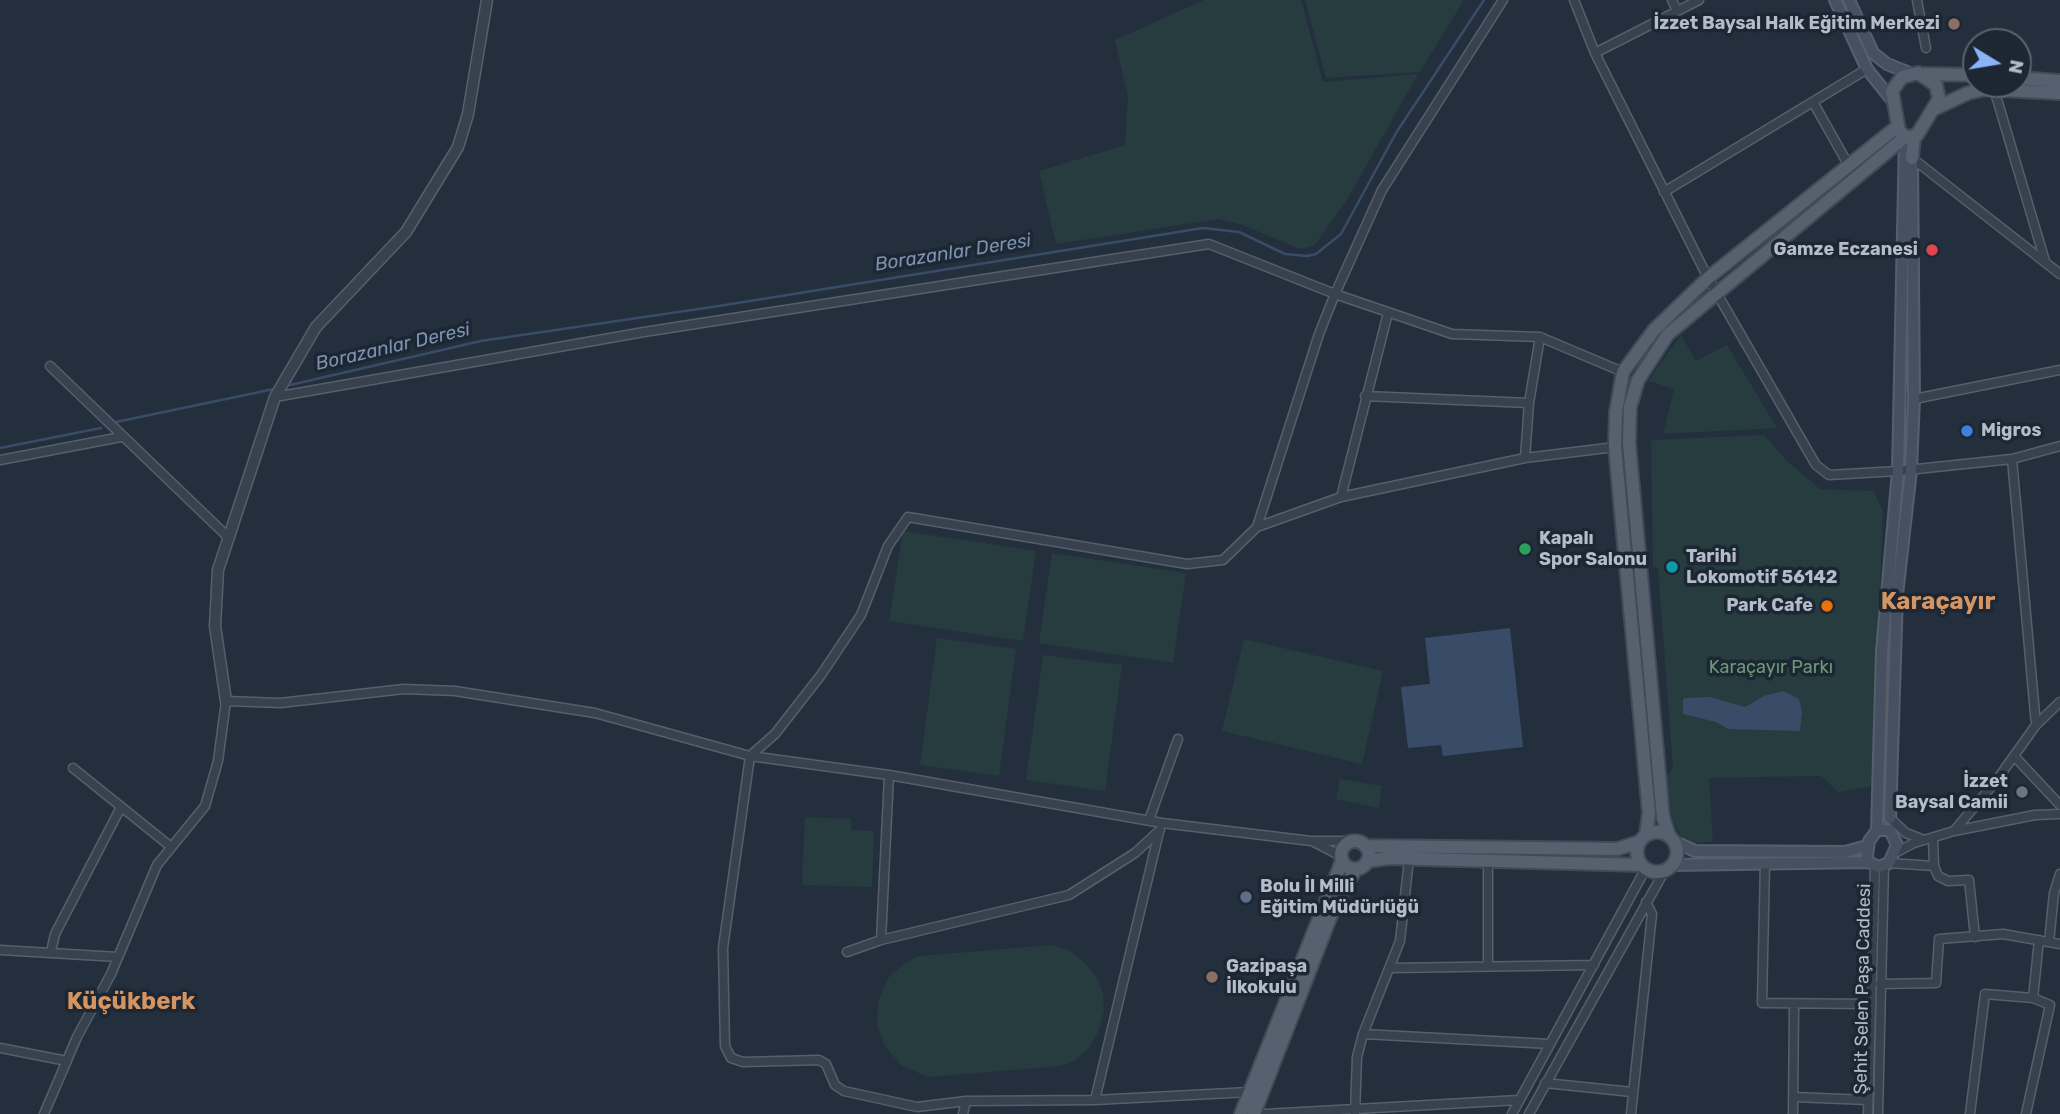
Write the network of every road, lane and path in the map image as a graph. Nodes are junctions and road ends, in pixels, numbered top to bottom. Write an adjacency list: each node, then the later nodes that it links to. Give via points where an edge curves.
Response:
1 (487, 0): 39 (street, via 458,146 406,232 316,327)
2 (1503, 0): 31 (street, via 1382,190)
3 (1574, 0): 11 (street)
4 (1672, 0): 9 (street)
5 (1699, 0): 9 (street)
6 (1835, 0): 12 (main road)
7 (1849, 0): 13 (main road, via 1873,53 1887,64)
8 (1917, 0): 10 (street)
9 (1677, 11): 11 (street)
10 (1926, 48)
11 (1595, 53): 27 (street)
12 (1867, 69): 21 (main road); 22 (street)
13 (1917, 74): 14 (main road); 21 (main road, via 1896,83); 23 (main road, via 1936,85)
14 (1962, 75)
15 (2032, 79): 16 (main road)
16 (2060, 81)
17 (2032, 91): 18 (main road)
18 (2060, 93)
19 (1962, 96): 23 (main road)
20 (1997, 98): 28 (street)
21 (1891, 99): 24 (main road)
22 (1813, 102): 26 (street); 27 (street)
23 (1936, 108): 24 (main road)
24 (1906, 133): 25 (main road); 26 (main road); 32 (main road); 49 (main road)
25 (1912, 158): 28 (street); 40 (main road)
26 (1849, 166): 30 (main road)
27 (1664, 192): 30 (street)
28 (2045, 261): 29 (street)
29 (2060, 274)
30 (1707, 278): 32 (street); 37 (main road, via 1654,330)
31 (1335, 294): 33 (street); 39 (street, via 1209,244 644,332); 51 (street)
32 (1718, 294): 49 (street, via 1816,465 1829,475); 69 (main road, via 1663,341 1638,380 1630,407 1629,443 1663,817)
33 (1388, 313): 34 (street, via 1452,334); 38 (street)
34 (1540, 337): 37 (street); 41 (street)
35 (50, 366): 42 (street)
36 (2060, 370): 40 (street)
37 (1623, 372): 44 (main road)
38 (1365, 396): 41 (street); 50 (street)
39 (275, 397): 52 (street)
40 (1914, 399): 48 (main road)
41 (1529, 403): 45 (street)
42 (121, 437): 47 (street); 52 (street)
43 (2060, 446): 46 (street)
44 (1615, 447): 45 (street); 71 (main road, via 1649,813)
45 (1525, 458): 50 (street)
46 (2011, 459): 48 (street); 55 (street)
47 (0, 460)
48 (1911, 470): 49 (street); 66 (main road, via 1897,594)
49 (1898, 471): 67 (main road, via 1882,651)
50 (1342, 497): 51 (street)
51 (1257, 527): 57 (street, via 1223,560 1186,564 908,517 888,545 861,615 775,734)
52 (229, 538): 53 (street, via 215,598)
53 (226, 701): 57 (street, via 280,703 404,689 455,691 595,713); 76 (street, via 211,792 198,818)
54 (2060, 702): 55 (street)
55 (2036, 725): 58 (street)
56 (1178, 739): 64 (street)
57 (750, 756): 60 (street); 118 (street, via 723,948 727,1054 743,1062 819,1060 844,1091)
58 (2015, 757): 61 (street); 68 (street)
59 (73, 768): 62 (street)
60 (889, 775): 64 (street); 91 (street)
61 (2060, 805)
62 (121, 807): 76 (street); 96 (street, via 55,934)
63 (2060, 814): 68 (street)
64 (1149, 820): 65 (street)
65 (1161, 826): 73 (street); 91 (street, via 1135,853 1069,895); 114 (street)
66 (1892, 829): 67 (main road); 72 (street); 75 (street); 82 (main road)
67 (1877, 830): 78 (main road)
68 (1954, 831): 70 (street)
69 (1672, 838): 71 (main road, via 1655,831); 78 (main road, via 1695,851 1845,852); 87 (main road, via 1677,856)
70 (1933, 838): 72 (street); 85 (street)
71 (1642, 839): 77 (main road, via 1616,849); 86 (main road, via 1637,852)
72 (1924, 840): 75 (street)
73 (1311, 841): 74 (street); 79 (street)
74 (1352, 841): 77 (main road); 79 (main road, via 1344,845)
75 (1914, 843): 82 (street)
76 (170, 846): 98 (street, via 148,883)
77 (1365, 846): 84 (main road, via 1369,855)
78 (1867, 846): 82 (main road)
79 (1342, 858): 84 (main road, via 1349,868); 111 (main road)
80 (1409, 859): 81 (main road); 84 (main road); 101 (street, via 1402,931)
81 (1488, 862): 86 (main road); 99 (street)
82 (1882, 862): 83 (main road); 85 (street); 102 (street, Şehit Selen Paşa Caddesi); 105 (street)
83 (1765, 863): 87 (main road); 104 (street, via 1762,1003)
84 (1361, 865): 123 (main road, via 1335,905)
85 (1934, 866): 90 (street, via 1938,876 1948,881 1969,880)
86 (1644, 867): 87 (main road); 100 (street)
87 (1669, 868): 89 (street)
88 (2060, 874): 93 (street)
89 (1646, 902): 110 (street); 112 (street, via 1652,914)
90 (1975, 937): 92 (street, via 2003,934); 102 (street, via 1939,939 1936,984)
91 (881, 940): 97 (street)
92 (2039, 940): 93 (street); 103 (street)
93 (2049, 942): 94 (street)
94 (2060, 944)
95 (0, 950): 96 (street)
96 (51, 952): 98 (street)
97 (847, 952)
98 (118, 957): 109 (street)
99 (1488, 965): 100 (street); 101 (street)
100 (1594, 965): 107 (street)
101 (1391, 968): 106 (street)
102 (1880, 984): 130 (street, Şehit Selen Paşa Caddesi)
103 (2033, 998): 131 (street, via 1985,994); 132 (street, via 2050,1005)
104 (1794, 1004): 105 (street); 113 (street)
105 (1870, 1004): 116 (street)
106 (1363, 1034): 107 (street); 119 (street)
107 (1550, 1044): 115 (street)
108 (0, 1048): 109 (street)
109 (67, 1061): 120 (street)
110 (1545, 1083): 112 (street); 126 (street)
111 (1249, 1092): 114 (street); 122 (main road)
112 (1632, 1092): 127 (street)
113 (1793, 1097): 116 (street); 128 (street)
114 (1095, 1100): 117 (street)
115 (1519, 1100): 119 (street); 125 (street)
116 (1868, 1100): 129 (street)
117 (967, 1101): 118 (street); 121 (street)
118 (917, 1110)
119 (1354, 1111): 124 (street)
120 (44, 1114)
121 (963, 1114)
122 (1241, 1114)
123 (1254, 1114)
124 (1265, 1114)
125 (1512, 1114)
126 (1529, 1114)
127 (1631, 1114)
128 (1793, 1114)
129 (1868, 1114)
130 (1878, 1114)
131 (1970, 1114)
132 (2026, 1114)

